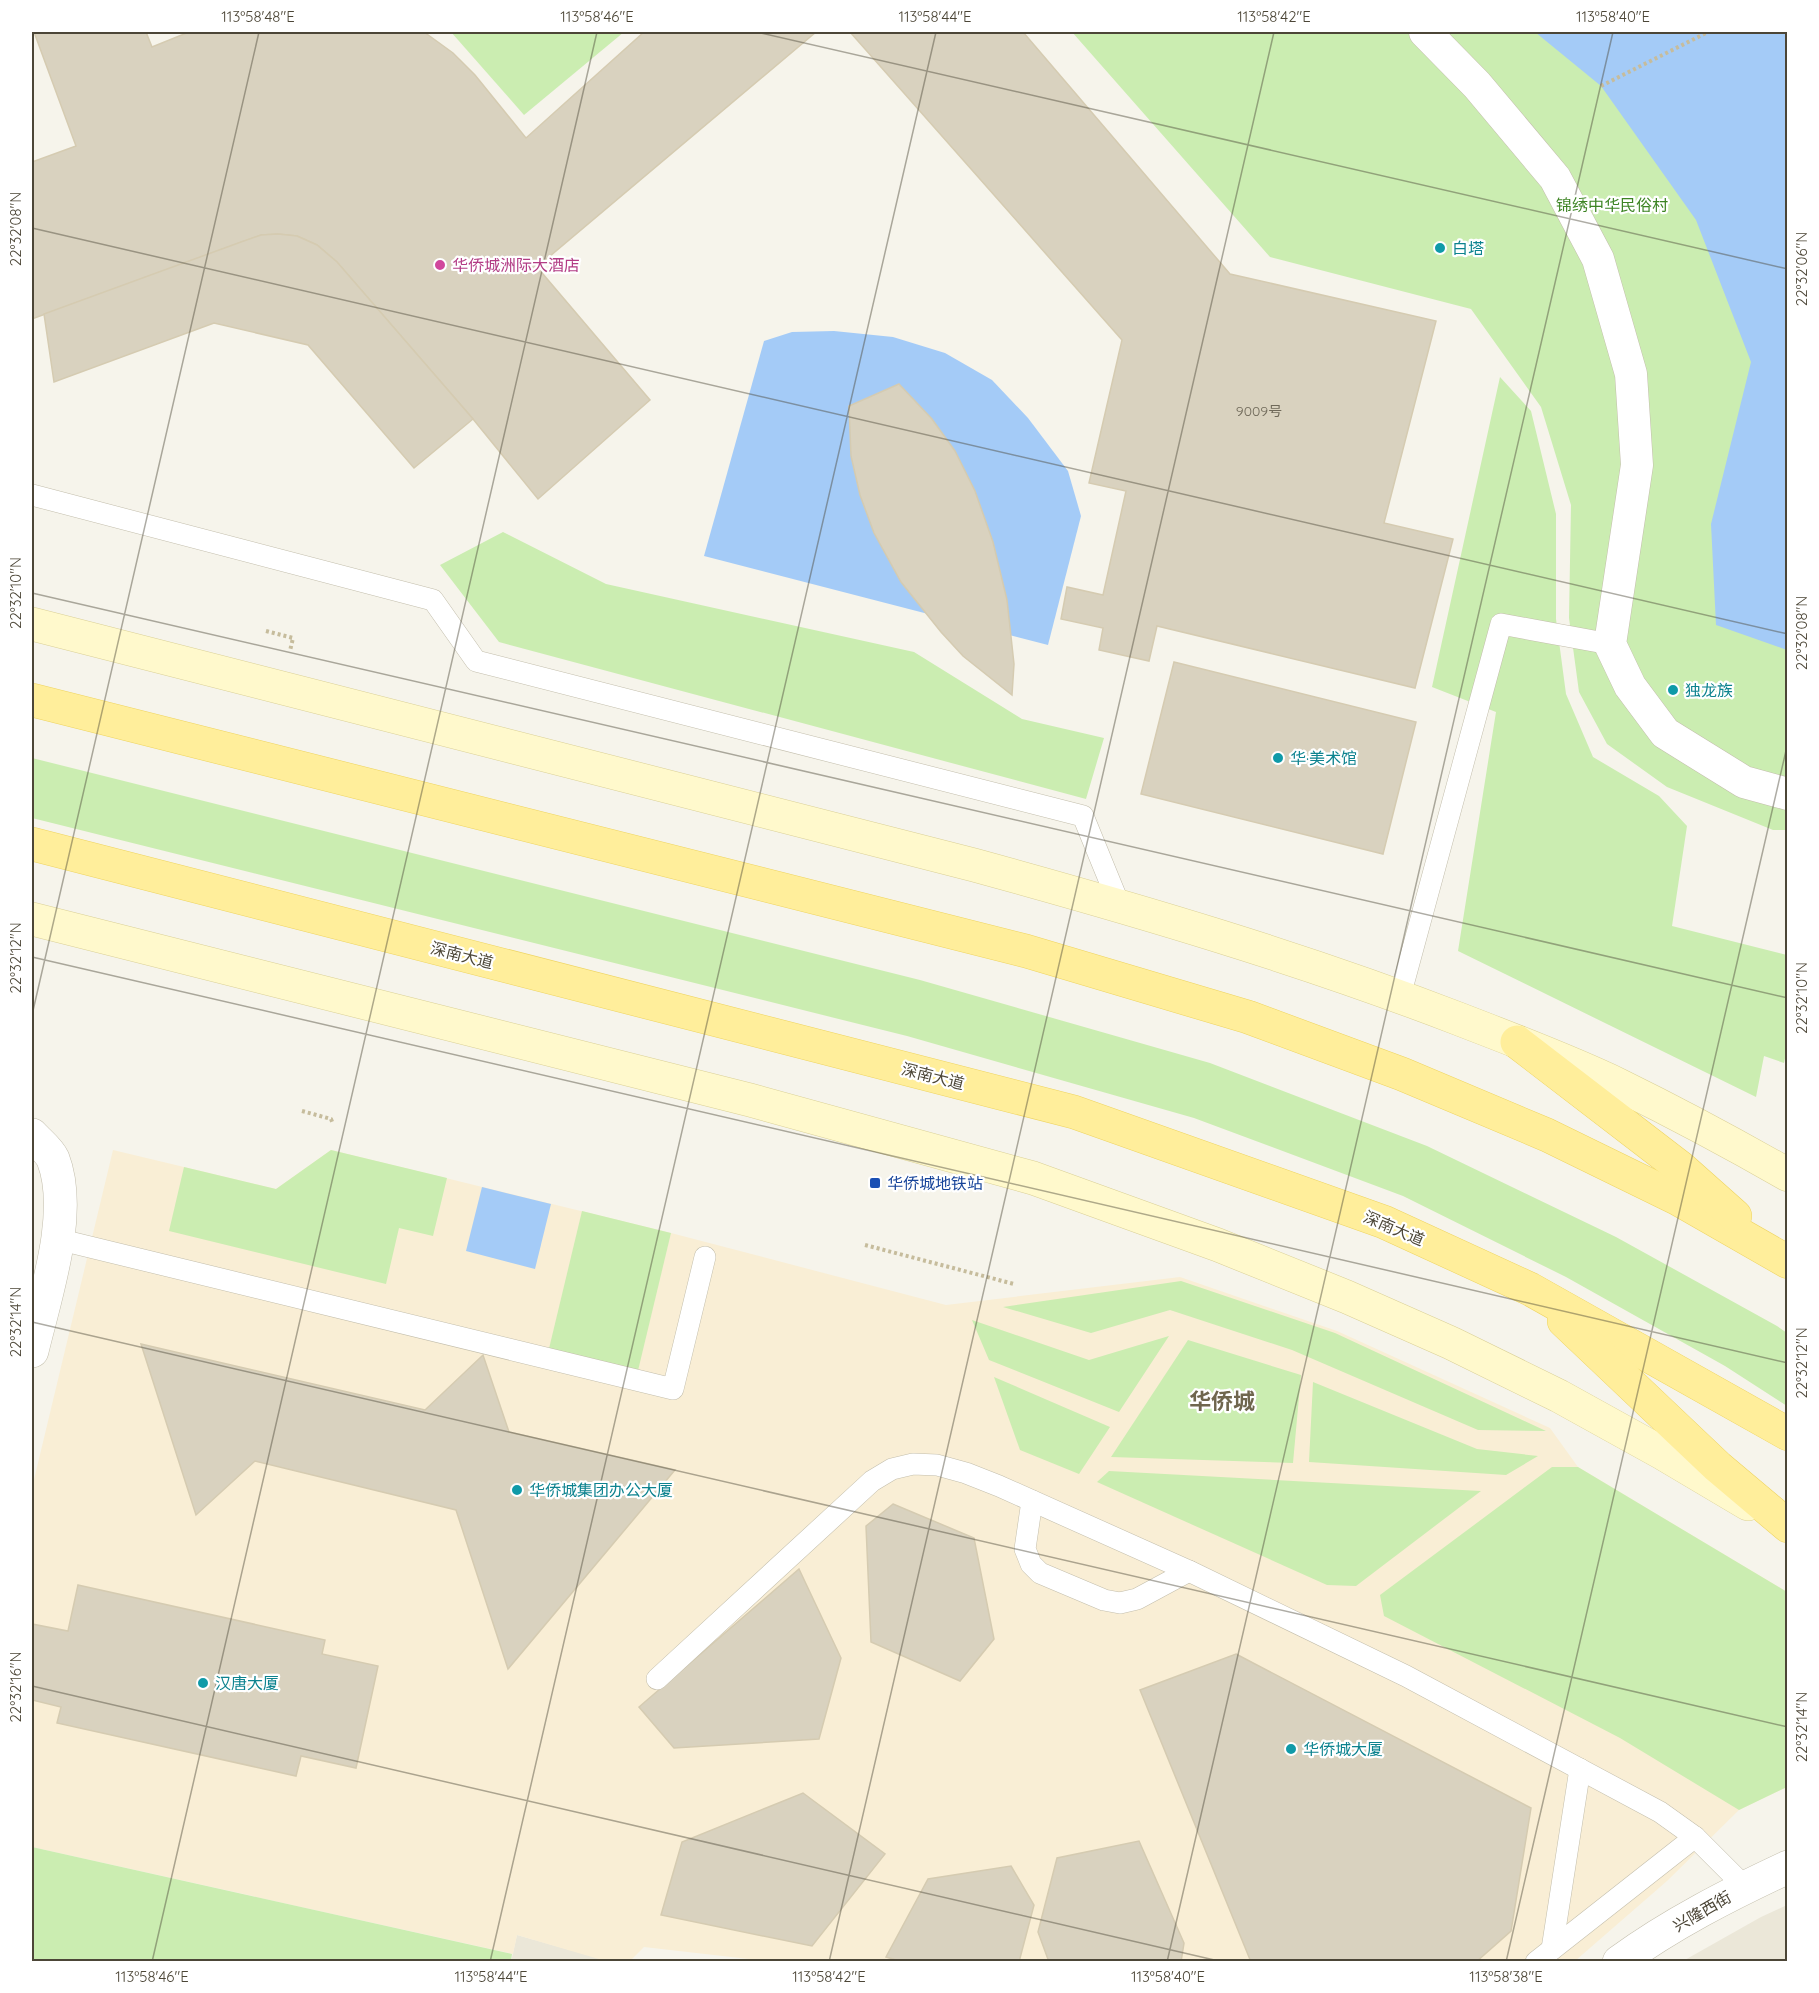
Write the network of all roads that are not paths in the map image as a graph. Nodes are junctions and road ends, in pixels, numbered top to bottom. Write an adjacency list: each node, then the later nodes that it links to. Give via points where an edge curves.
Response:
1 (1425, 32): 4 (street, via 1478,85 1555,178 1598,259 1631,374 1637,465)
2 (32, 495): 8 (lane, via 433,600 476,661 1083,816)
3 (32, 624): 8 (main road)
4 (1610, 644): 6 (street, via 1629,686 1665,733 1744,782); 10 (lane, via 1501,624)
5 (32, 700): 16 (main road, via 1026,951 1248,1017 1401,1074 1547,1135 1678,1199)
6 (1788, 795)
7 (32, 844): 17 (main road, 深南大道, via 1074,1112 1384,1222)
8 (1119, 904): 10 (main road)
9 (32, 920): 21 (main road, via 750,1100 1033,1178 1218,1245 1451,1343 1559,1396)
10 (1400, 996): 11 (main road)
11 (1517, 1042): 13 (main road, via 1617,1084); 16 (main road, via 1681,1168)
12 (32, 1135): 14 (street, via 52,1157 61,1196)
13 (1788, 1175)
14 (57, 1239): 15 (lane, via 674,1389); 18 (street)
15 (705, 1257)
16 (1787, 1262)
17 (1530, 1288): 19 (main road, 深南大道); 21 (main road, via 1718,1467)
18 (32, 1351)
19 (1788, 1434)
20 (1032, 1501): 22 (lane); 22 (lane, via 1025,1549 1040,1573 1120,1603 1137,1599); 23 (lane, via 938,1465 914,1464 892,1469 872,1481)
21 (1788, 1527)
22 (1189, 1571): 24 (lane, via 1406,1676)
23 (657, 1679)
24 (1580, 1769): 25 (lane, via 1660,1812); 28 (lane)
25 (1695, 1837): 27 (lane); 28 (lane)
26 (1788, 1867): 27 (street, 兴隆西街)
27 (1745, 1887): 29 (street, 兴隆西街)
28 (1544, 1955)
29 (1619, 1962)

